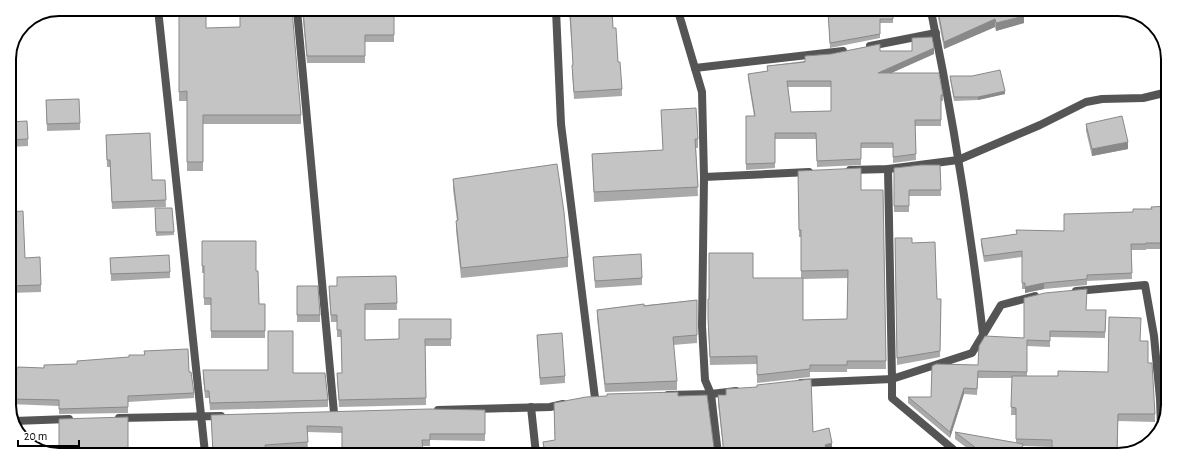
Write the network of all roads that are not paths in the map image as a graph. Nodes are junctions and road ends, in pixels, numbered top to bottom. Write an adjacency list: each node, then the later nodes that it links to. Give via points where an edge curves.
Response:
1 (159, 16): 30 (street)
2 (298, 16): 28 (street)
3 (556, 16): 24 (street, via 560,124)
4 (679, 16): 9 (street)
5 (932, 16): 6 (street)
6 (936, 33): 7 (street); 11 (street)
7 (865, 47)
8 (850, 50): 9 (street)
9 (695, 68): 15 (street, via 702,92)
10 (1161, 94): 11 (street, via 1143,98 1086,102)
11 (958, 160): 12 (street); 18 (street)
12 (888, 169): 13 (street); 19 (street)
13 (842, 171)
14 (819, 172): 15 (street)
15 (704, 177): 22 (street, via 702,326 705,380)
16 (1067, 292): 29 (street, via 1145,285 1154,336)
17 (1044, 294): 18 (street, via 1001,305)
18 (983, 334): 19 (street, via 972,353)
19 (892, 379): 20 (street); 38 (street, via 892,398)
20 (790, 384)
21 (743, 390): 22 (street)
22 (711, 394): 23 (street); 37 (street)
23 (657, 396)
24 (595, 398)
25 (572, 402): 26 (street, via 550,407)
26 (531, 407): 27 (street); 36 (street)
27 (429, 410)
28 (334, 413)
29 (1160, 414)
30 (200, 416): 31 (street); 32 (street); 35 (street)
31 (232, 416)
32 (108, 418)
33 (76, 419): 34 (street)
34 (19, 421)
35 (203, 448)
36 (535, 448)
37 (717, 448)
38 (952, 448)

